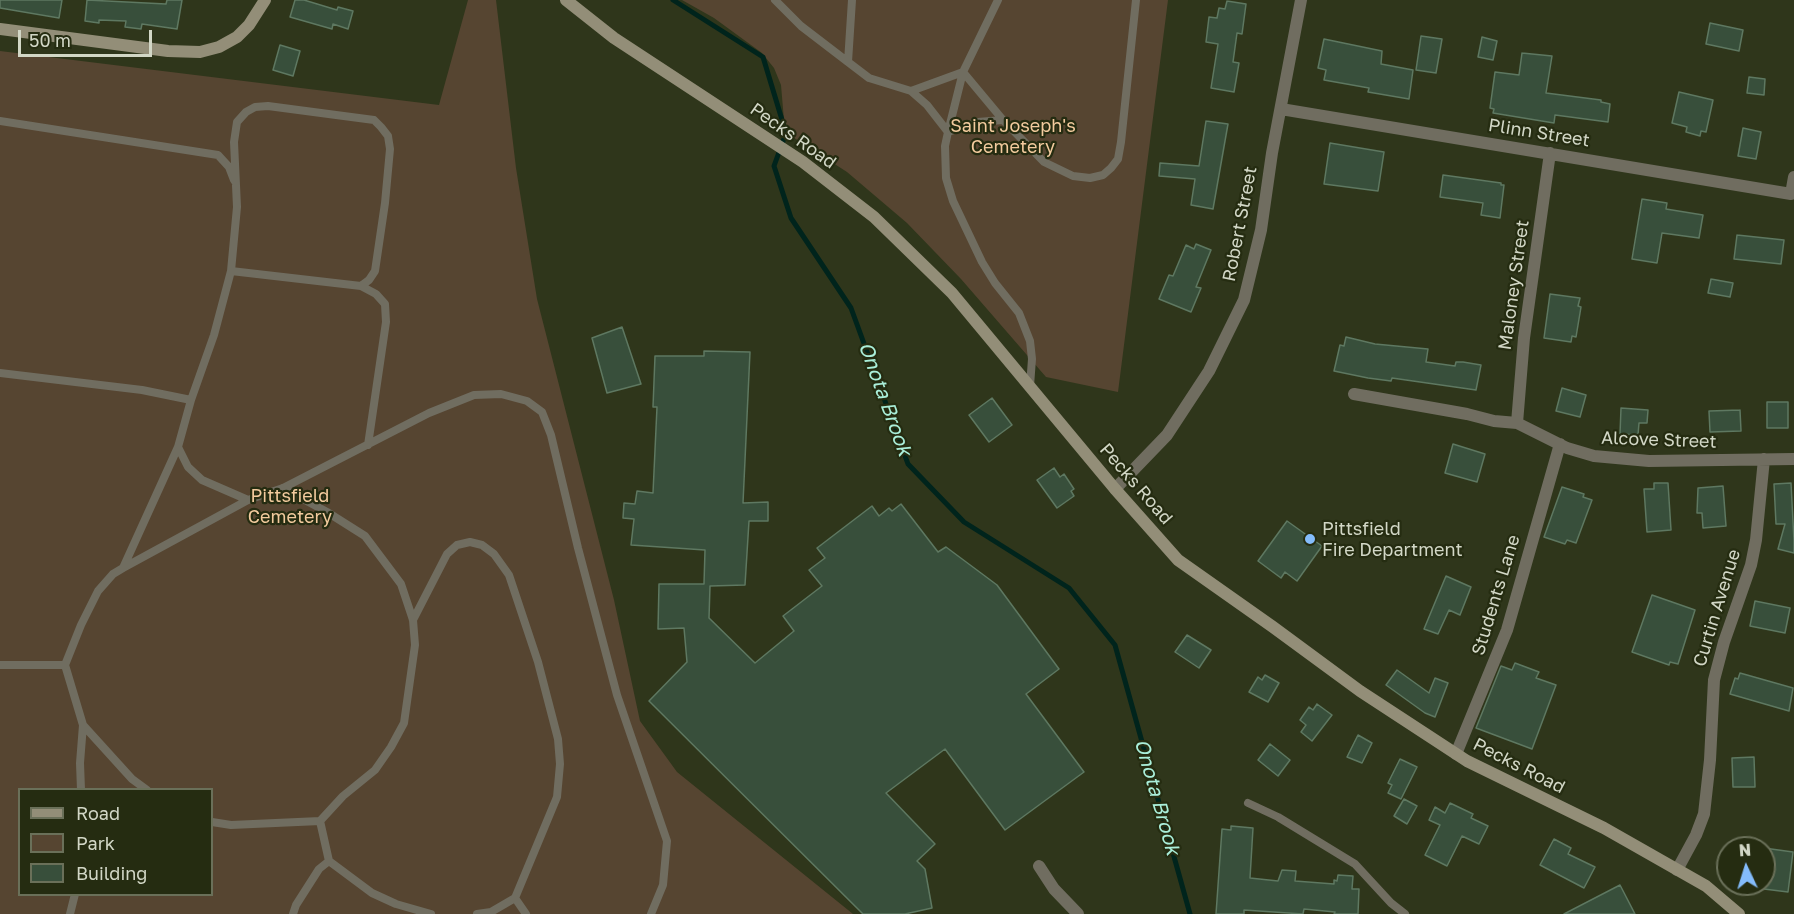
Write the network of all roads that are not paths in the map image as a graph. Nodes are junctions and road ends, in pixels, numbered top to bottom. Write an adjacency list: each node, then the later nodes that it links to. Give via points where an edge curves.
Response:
1 (265, 0): 8 (street, via 237,37 200,52)
2 (566, 0): 22 (street, Pecks Road, via 614,38 789,153 882,224 952,293)
3 (775, 0): 9 (lane)
4 (852, 0): 9 (lane)
5 (998, 0): 10 (lane)
6 (1136, 0): 13 (lane, via 1121,142 1112,168 1090,178 1073,176 1044,162)
7 (1301, 0): 12 (street, Robert Street)
8 (0, 29)
9 (848, 62): 11 (lane, via 869,78)
10 (963, 72): 11 (lane); 13 (lane); 15 (lane)
11 (911, 91): 15 (lane)
12 (1281, 109): 16 (street, Plinn Street); 32 (street, Robert Street, via 1261,230 1244,300 1209,371 1167,435)
13 (1003, 120): 15 (lane, via 978,122)
14 (0, 121): 18 (lane, via 218,155)
15 (948, 132): 22 (lane, via 946,178 953,201 982,262 1019,313 1030,341)
16 (1550, 153): 17 (street, Plinn Street, via 1791,194); 25 (street, Maloney Street, via 1524,338)
17 (1794, 177)
18 (236, 185): 19 (lane); 20 (lane, via 237,122 255,107 374,120 388,136 390,149 375,271)
19 (231, 271): 20 (lane); 24 (lane)
20 (361, 286): 27 (lane, via 385,304 386,322)
21 (0, 373): 24 (lane)
22 (1030, 386): 32 (street, Pecks Road)
23 (1354, 394): 25 (street, Alcove Street)
24 (192, 400): 28 (lane)
25 (1517, 423): 26 (street, Alcove Street)
26 (1560, 444): 29 (street, Alcove Street, via 1594,456 1649,461); 39 (street, Students Lane, via 1507,630)
27 (368, 445): 31 (lane); 55 (lane, via 474,395 501,394 527,401 542,412 618,695 667,841 663,885)
28 (178, 447): 33 (lane, via 188,467 202,480); 34 (lane)
29 (1764, 459): 30 (street, Alcove Street); 47 (street, Curtin Avenue, via 1753,557 1714,680 1704,814)
30 (1794, 459)
31 (282, 488): 33 (lane); 35 (lane, via 365,536 401,584)
32 (1115, 489): 39 (street, Pecks Road, via 1178,560 1360,691)
33 (248, 500): 34 (lane)
34 (123, 568): 37 (lane, via 98,591)
35 (413, 620): 43 (lane, via 415,645 404,723 375,770); 49 (lane, via 447,554 457,545 470,542 482,546 494,554 509,575 546,692 560,764 557,797)
36 (0, 665): 37 (lane)
37 (64, 665): 38 (lane)
38 (83, 725): 40 (lane); 41 (lane)
39 (1456, 754): 47 (street, Pecks Road, via 1604,828)
40 (81, 788)
41 (146, 788)
42 (1248, 803): 57 (lane, via 1355,864)
43 (320, 821): 44 (lane, via 231,825); 45 (lane)
44 (213, 822)
45 (329, 861): 51 (lane, via 296,905); 52 (lane, via 372,893)
46 (1039, 866): 56 (street)
47 (1677, 870): 58 (street, Pecks Road, via 1706,886)
48 (74, 896): 50 (lane)
49 (514, 898): 53 (lane, via 491,912); 54 (lane)
50 (70, 914)
51 (294, 914)
52 (431, 914)
53 (477, 914)
54 (526, 914)
55 (651, 914)
56 (1078, 914)
57 (1405, 914)
58 (1739, 914)

